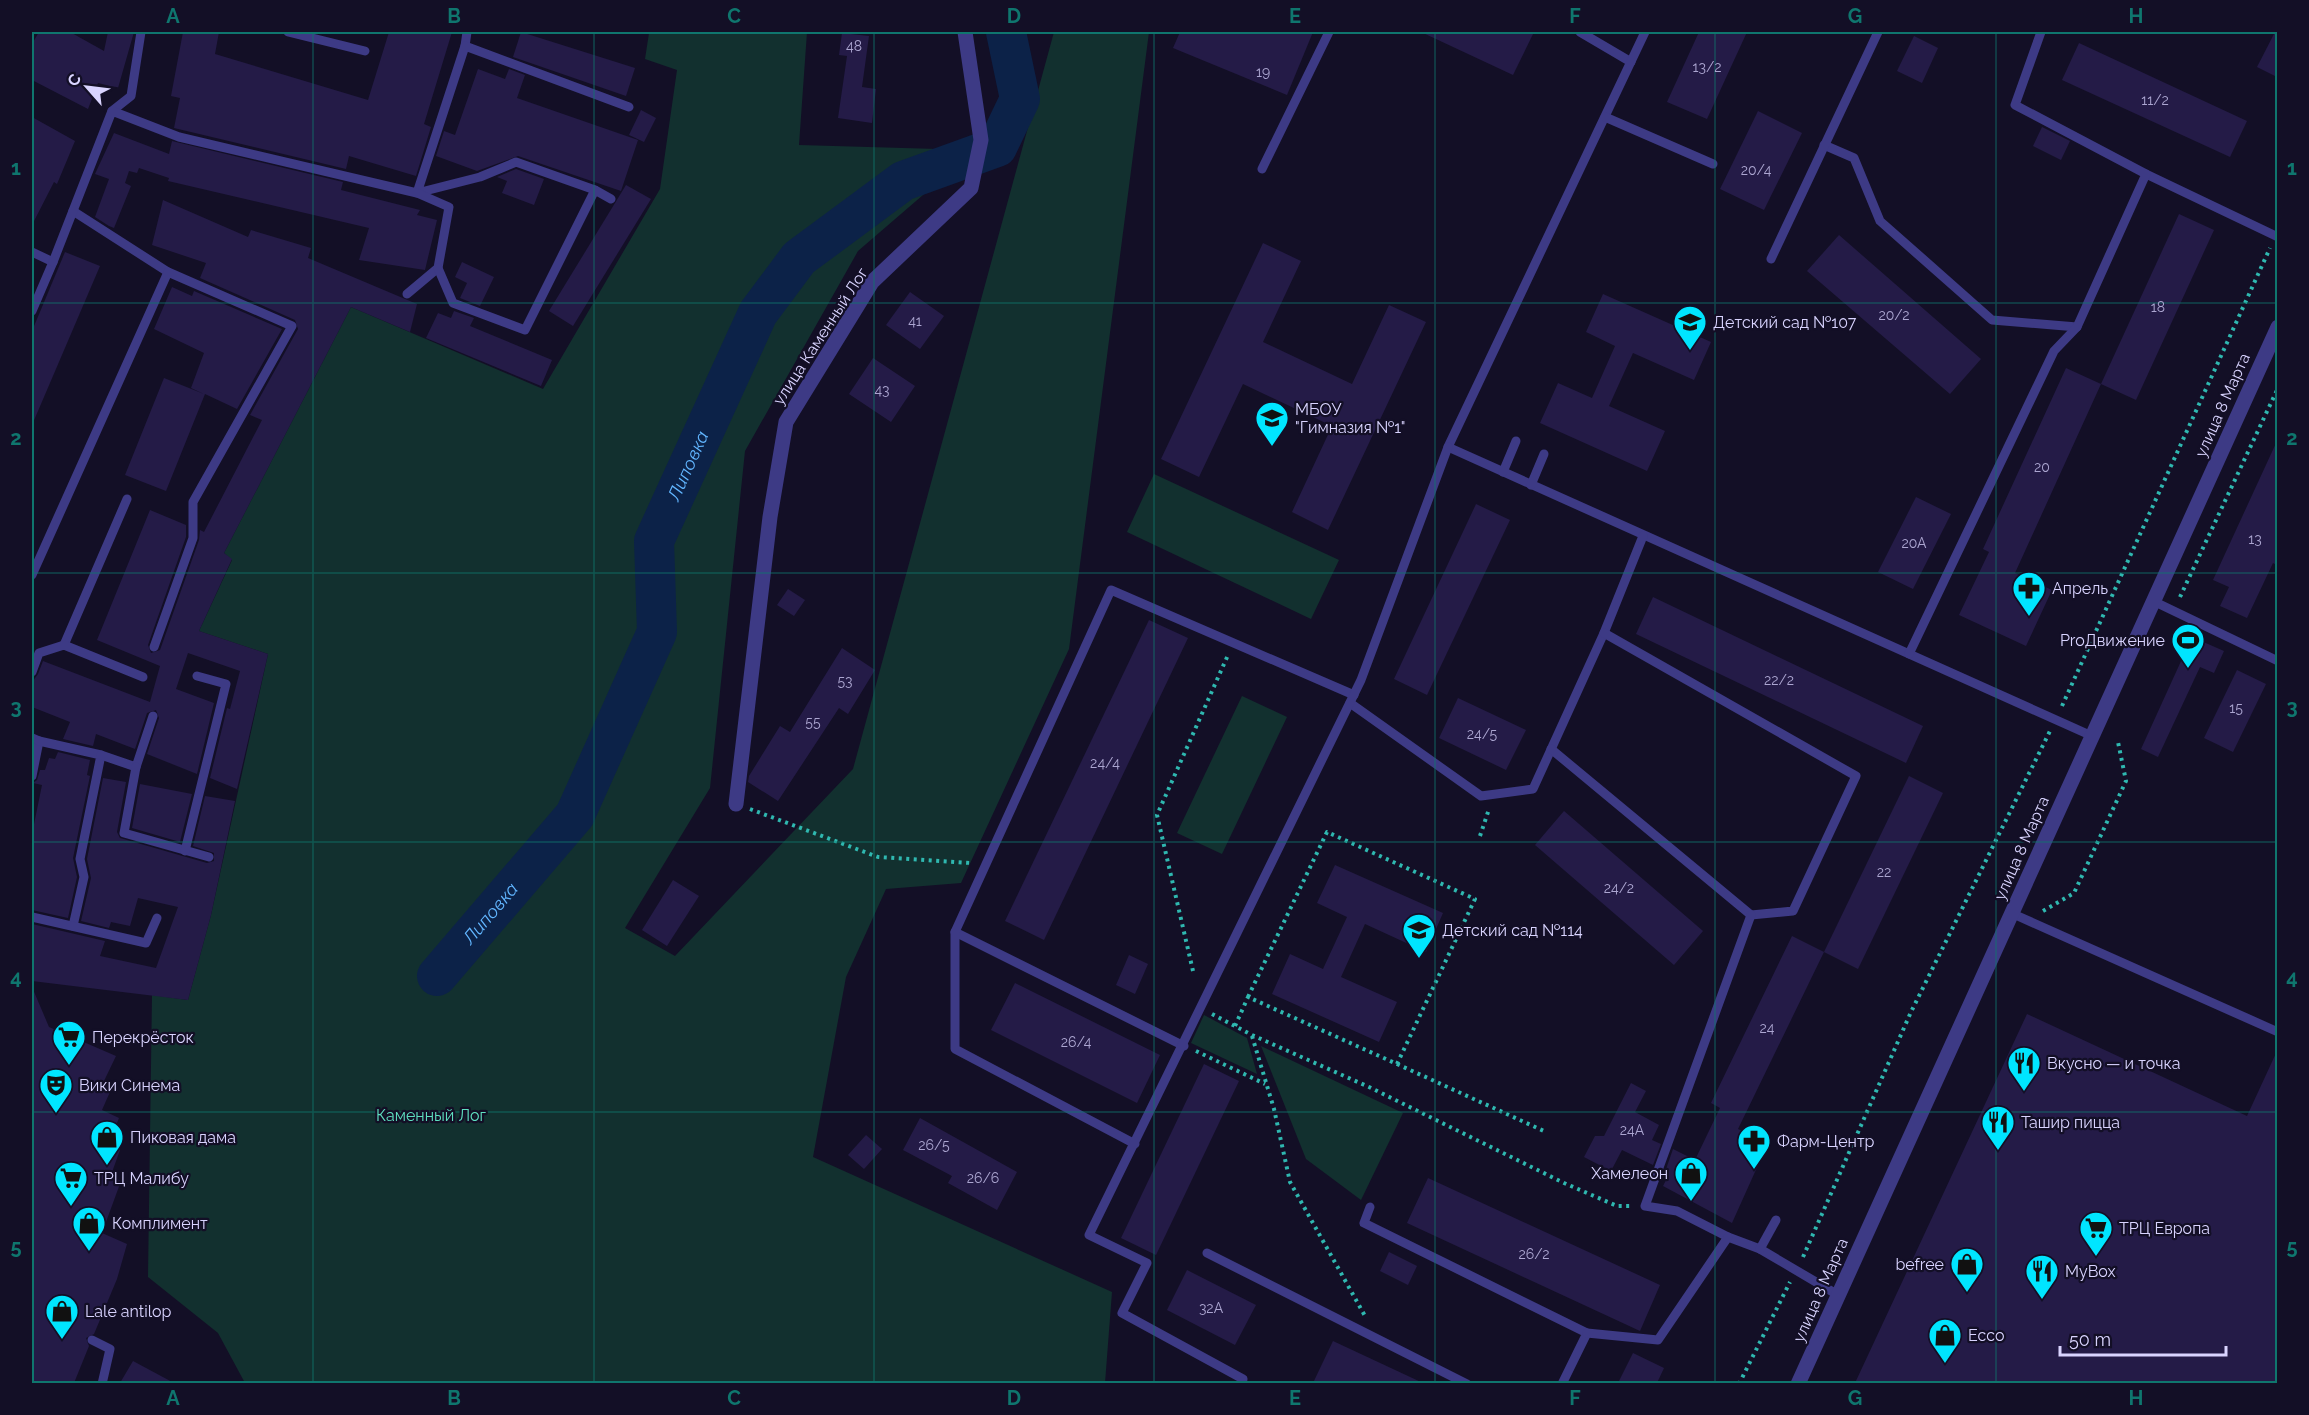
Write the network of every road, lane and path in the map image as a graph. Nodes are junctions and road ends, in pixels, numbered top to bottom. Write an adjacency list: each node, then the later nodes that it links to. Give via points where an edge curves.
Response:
1 (141, 32): 14 (lane, via 131,96)
2 (288, 32): 11 (lane)
3 (467, 32): 10 (lane)
4 (965, 32): 65 (street, улица Каменный Лог, via 981,140 971,188 872,282 786,422 770,517)
5 (1329, 32): 18 (lane)
6 (1580, 32): 12 (lane)
7 (1645, 32): 12 (lane)
8 (1878, 32): 16 (lane)
9 (2041, 32): 19 (lane, via 2015,105)
10 (465, 46): 13 (lane); 21 (lane)
11 (364, 51)
12 (1630, 62): 15 (lane)
13 (628, 107)
14 (112, 111): 21 (lane, via 179,137); 23 (lane)
15 (1605, 117): 17 (lane); 36 (lane)
16 (1824, 145): 26 (lane); 32 (lane, via 1854,158 1880,221 1992,320)
17 (1713, 164)
18 (1262, 169)
19 (2146, 174): 24 (lane); 32 (lane)
20 (595, 190): 21 (lane, via 516,162 480,177); 22 (lane); 28 (lane, via 525,330 453,303)
21 (417, 193): 28 (lane, via 448,207)
22 (611, 199)
23 (73, 211): 27 (lane); 29 (lane)
24 (2276, 237): 56 (path)
25 (32, 252): 27 (lane)
26 (1771, 259)
27 (53, 262): 31 (lane)
28 (438, 268): 30 (lane)
29 (168, 272): 42 (lane); 47 (lane, via 292,326 193,502 193,538)
30 (407, 294)
31 (32, 311)
32 (2077, 327): 49 (lane, via 2054,351)
33 (2277, 330): 43 (street, улица 8 Марта)
34 (2277, 388): 44 (path)
35 (1516, 441): 38 (lane)
36 (1448, 447): 38 (lane); 54 (lane)
37 (1544, 454): 39 (lane)
38 (1503, 472): 39 (lane)
39 (1531, 485): 41 (lane)
40 (127, 500): 46 (lane)
41 (1643, 536): 45 (lane); 49 (lane)
42 (32, 575)
43 (2153, 601): 44 (lane); 57 (street, улица 8 Марта)
44 (2173, 610): 50 (lane)
45 (1604, 633): 60 (lane); 71 (lane, via 1856,776 1793,911)
46 (64, 645): 51 (lane, via 39,653); 53 (lane)
47 (154, 647)
48 (1231, 649): 77 (path, via 1156,815)
49 (1909, 654): 56 (lane)
50 (2277, 662)
51 (32, 672)
52 (197, 676): 67 (lane, via 226,684)
53 (143, 677)
54 (1352, 699): 64 (lane, via 1481,796); 69 (lane, via 1112,590); 79 (lane)
55 (153, 716): 62 (lane)
56 (2055, 720): 57 (lane); 94 (path, via 1911,1012)
57 (2092, 736): 70 (street, улица 8 Марта)
58 (35, 740): 61 (lane); 63 (lane)
59 (2118, 741): 74 (path, via 2126,781 2074,894)
60 (1551, 749): 64 (lane, via 1533,789); 71 (lane)
61 (100, 755): 62 (lane); 75 (lane, via 80,859 84,877)
62 (136, 767): 67 (lane, via 124,833)
63 (32, 776)
64 (1494, 794): 66 (path)
65 (736, 804): 69 (path, via 878,857 965,862)
66 (1480, 836)
67 (185, 851): 68 (lane)
68 (209, 857)
69 (985, 867): 76 (lane)
70 (2011, 913): 74 (lane); 95 (street, улица 8 Марта)
71 (1750, 915): 88 (lane)
72 (32, 917): 75 (lane)
73 (157, 918): 75 (lane, via 146,943)
74 (2027, 920): 81 (lane)
75 (72, 926)
76 (955, 932): 83 (lane); 87 (lane, via 956,1049)
77 (1193, 970)
78 (1248, 997): 80 (path); 84 (path); 84 (path, via 1327,832 1475,898)
79 (1201, 1008): 80 (path); 83 (lane)
80 (1235, 1026): 82 (path)
81 (2277, 1032)
82 (1251, 1035): 85 (path); 88 (path, via 1369,1087 1564,1183 1617,1206)
83 (1184, 1046): 85 (path); 87 (lane)
84 (1397, 1064): 86 (path)
85 (1266, 1084): 98 (path, via 1290,1182)
86 (1544, 1131)
87 (1135, 1144): 99 (lane, via 1089,1235 1147,1263 1122,1313)
88 (1645, 1206): 91 (lane, via 1677,1211)
89 (1370, 1207): 96 (lane, via 1364,1223)
90 (1776, 1220): 92 (lane)
91 (1728, 1237): 92 (lane); 96 (lane, via 1658,1340)
92 (1760, 1249): 94 (lane)
93 (1207, 1253): 98 (lane)
94 (1795, 1271): 95 (lane); 103 (path)
95 (1838, 1294): 104 (street, улица 8 Марта)
96 (1587, 1333): 102 (lane)
97 (92, 1340): 100 (lane, via 110,1349)
98 (1379, 1340): 101 (lane)
99 (1246, 1382)
100 (102, 1383)
101 (1467, 1383)
102 (1562, 1383)
103 (1739, 1383)
104 (1798, 1383)

